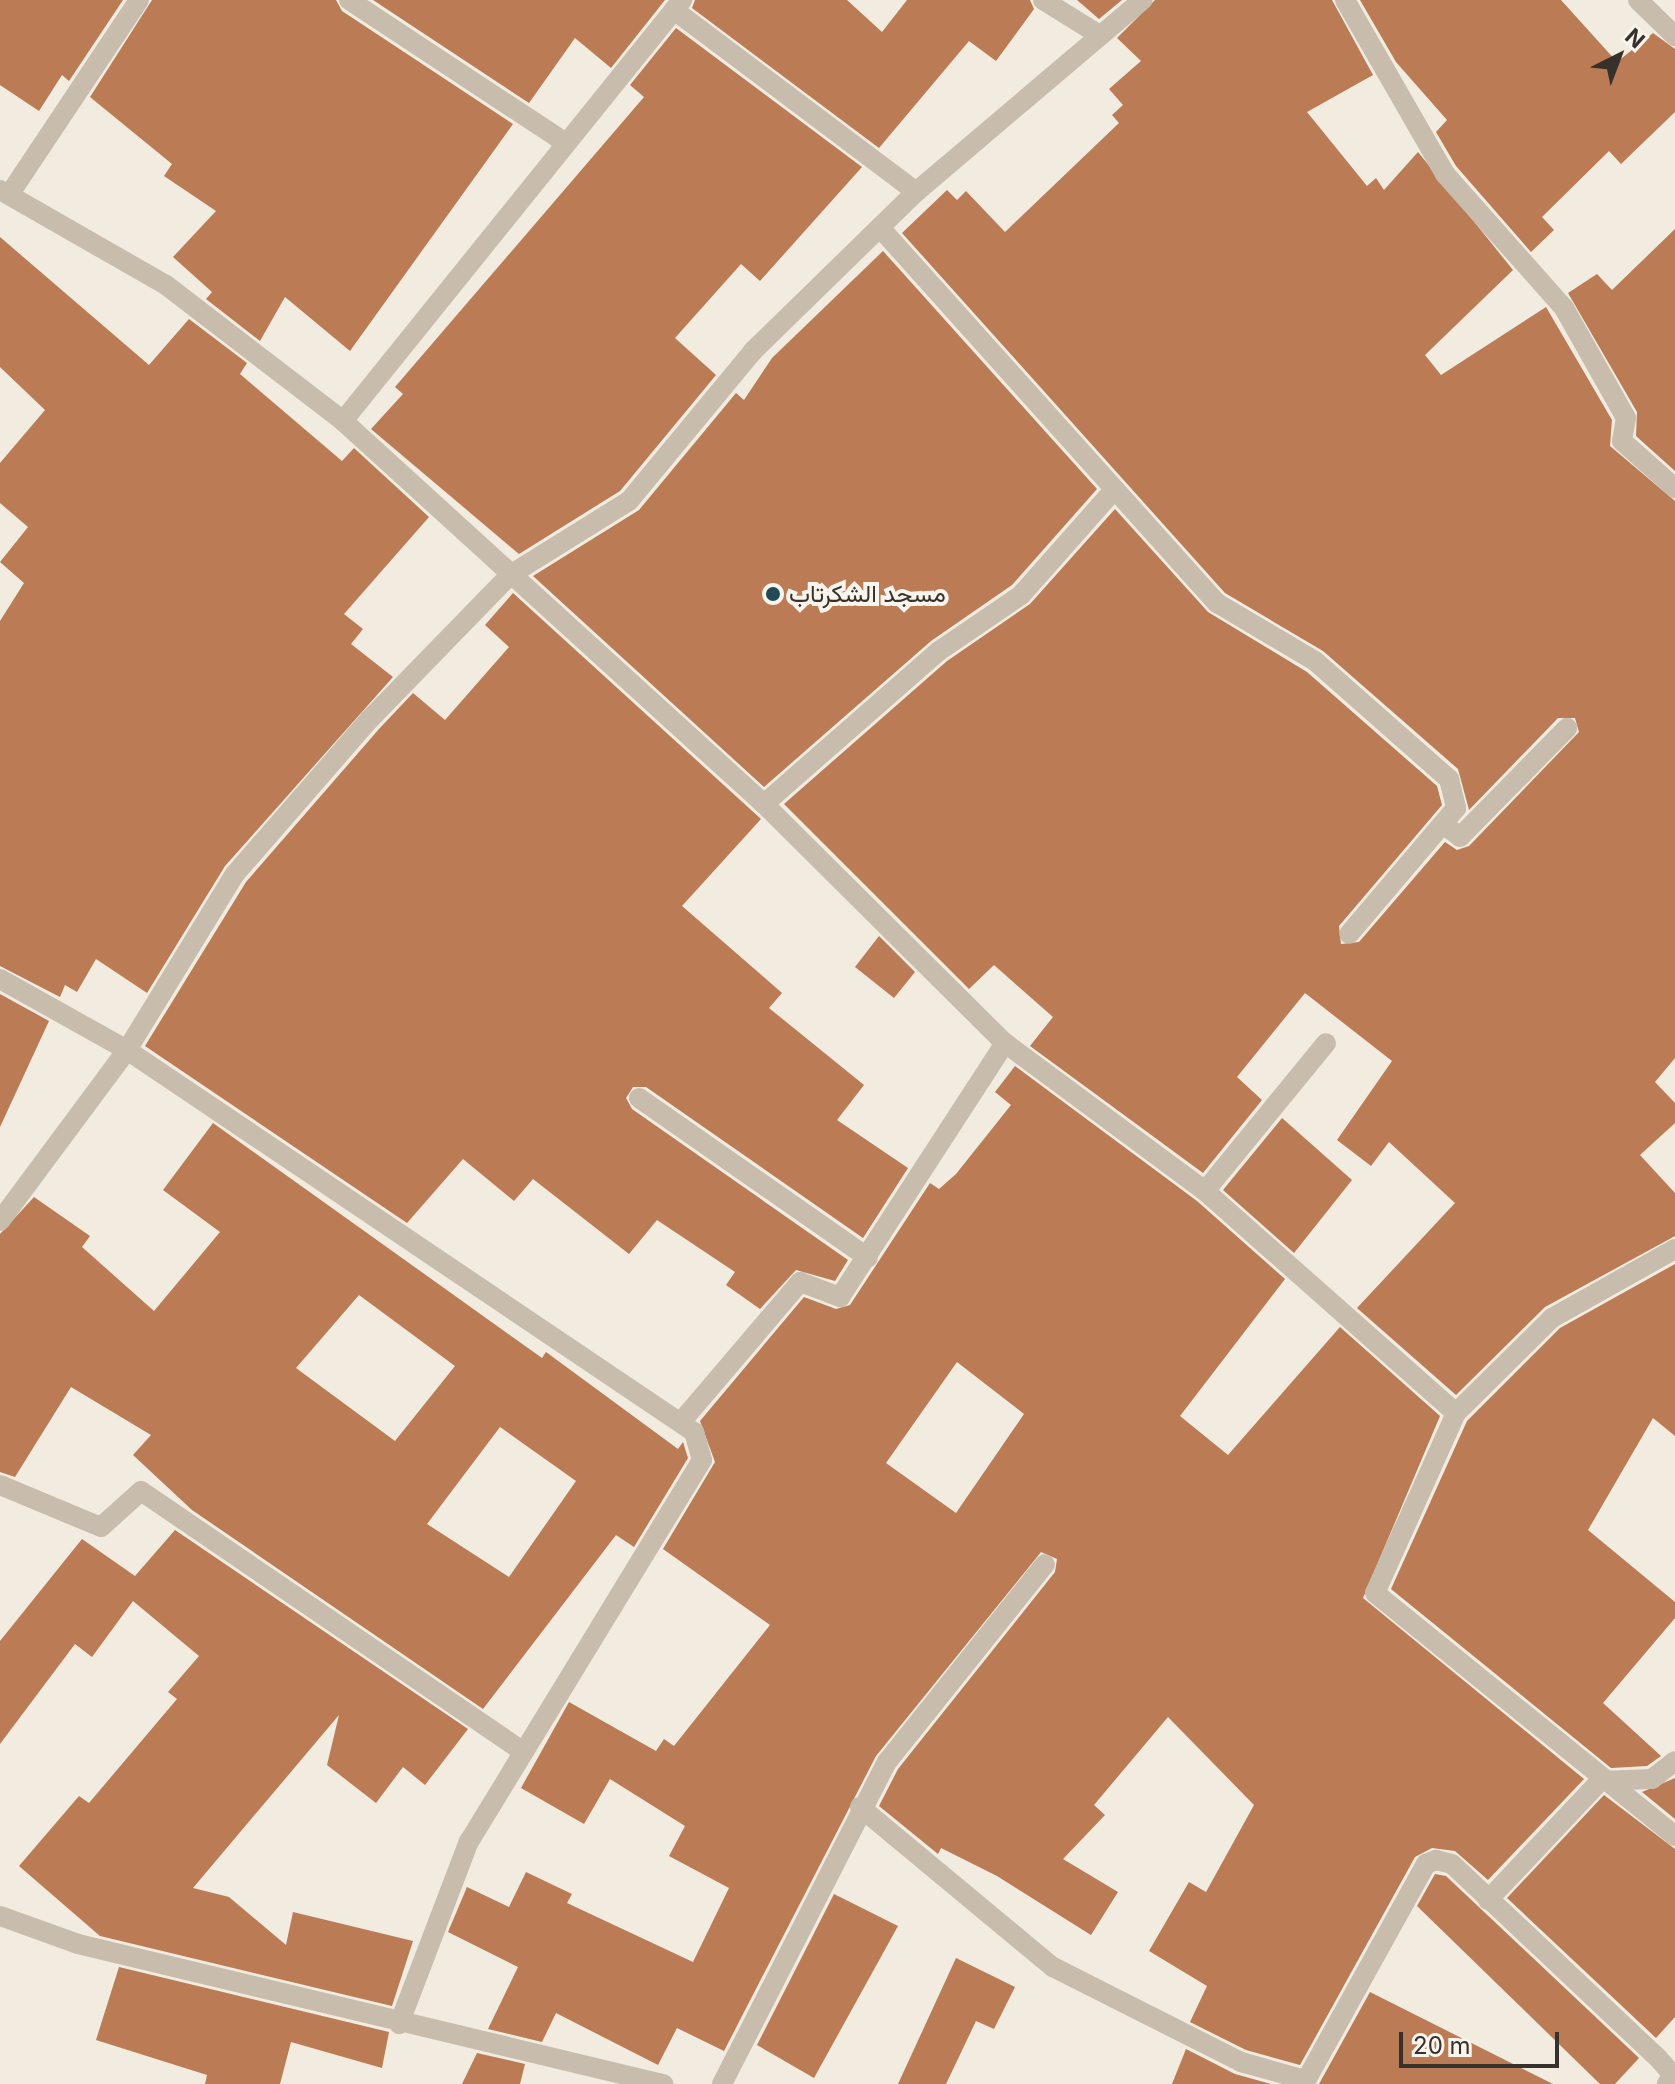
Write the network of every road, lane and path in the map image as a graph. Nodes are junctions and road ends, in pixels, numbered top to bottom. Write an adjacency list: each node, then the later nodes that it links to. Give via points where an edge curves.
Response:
1 (139, 0): 11 (street)
2 (349, 0): 10 (street)
3 (1043, 0): 8 (street)
4 (1142, 0): 8 (street)
5 (1345, 0): 15 (street, via 1445,174 1564,308 1626,418 1622,441)
6 (1638, 0): 9 (street)
7 (678, 5): 10 (street); 12 (street)
8 (1098, 34): 12 (street)
9 (1675, 36)
10 (566, 143): 14 (street)
11 (4, 192): 14 (street, via 166,285)
12 (916, 192): 13 (street)
13 (883, 231): 16 (street); 17 (street, via 753,351 629,501)
14 (343, 421): 17 (street)
15 (1675, 488)
16 (1112, 492): 19 (street, via 1021,595 939,651); 20 (street, via 1217,603 1315,661 1449,779 1458,794)
17 (510, 575): 19 (street); 25 (street, via 369,720 235,874)
18 (1567, 728): 20 (street, via 1460,837)
19 (764, 804): 23 (street)
20 (1443, 824): 21 (street)
21 (1349, 934)
22 (0, 979): 25 (street)
23 (1005, 1043): 27 (street); 30 (street)
24 (1326, 1043): 27 (street)
25 (127, 1050): 28 (street); 32 (street)
26 (639, 1098): 30 (street)
27 (1205, 1191): 31 (street)
28 (0, 1221)
29 (1675, 1249): 31 (street, via 1552,1318)
30 (868, 1258): 32 (street, via 835,1300 800,1282)
31 (1456, 1413): 37 (street, via 1375,1593)
32 (681, 1422): 35 (street, via 694,1432 702,1460)
33 (0, 1485): 35 (street, via 101,1527 141,1491)
34 (1045, 1564): 38 (street, via 887,1762)
35 (524, 1752): 42 (street, via 469,1841)
36 (1675, 1761): 37 (street, via 1652,1779)
37 (1600, 1781): 39 (street); 40 (street)
38 (860, 1807): 43 (street, via 1053,1967 1241,2062); 45 (street)
39 (1675, 1836)
40 (1488, 1900): 43 (street, via 1452,1864 1426,1864); 46 (street, via 1658,2058 1673,2075)
41 (0, 1916): 42 (street, via 78,1944)
42 (399, 2024): 44 (street)
43 (1305, 2082)
44 (660, 2084)
45 (722, 2084)
46 (1667, 2084)

